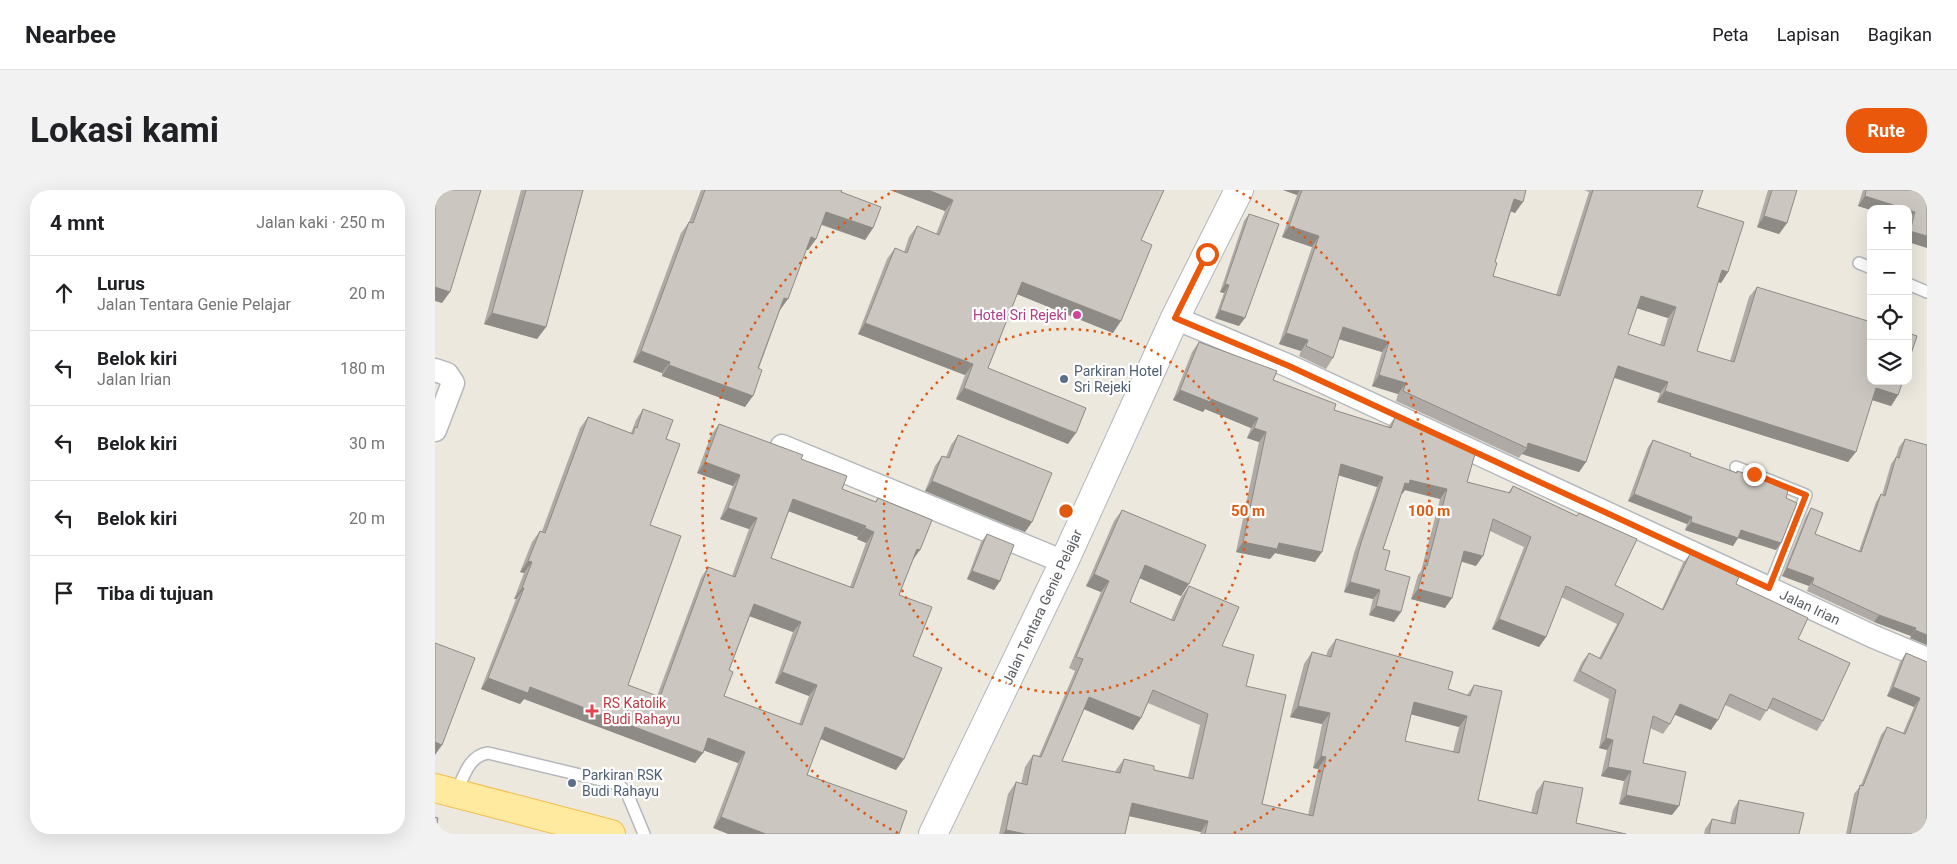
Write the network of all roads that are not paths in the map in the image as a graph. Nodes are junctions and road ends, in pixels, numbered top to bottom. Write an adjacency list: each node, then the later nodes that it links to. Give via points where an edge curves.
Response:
1 (1239, 190): 6 (main road, Jalan Tentara Genie Pelajar)
2 (1859, 263): 3 (lane)
3 (1867, 266)
4 (1912, 286): 5 (lane)
5 (1927, 292)
6 (1175, 318): 11 (main road, Jalan Tentara Genie Pelajar); 12 (street, Jalan Irian, via 1289,366)
7 (435, 370): 8 (street, via 447,374 453,383)
8 (435, 430)
9 (782, 446): 11 (street)
10 (1736, 467): 12 (lane, via 1806,495)
11 (1064, 562): 17 (main road, Jalan Tentara Genie Pelajar)
12 (1769, 588): 13 (street, Jalan Irian)
13 (1927, 660)
14 (446, 790): 15 (main road); 16 (lane, via 471,761 488,753 618,784 627,793)
15 (611, 834)
16 (644, 834)
17 (933, 834)

